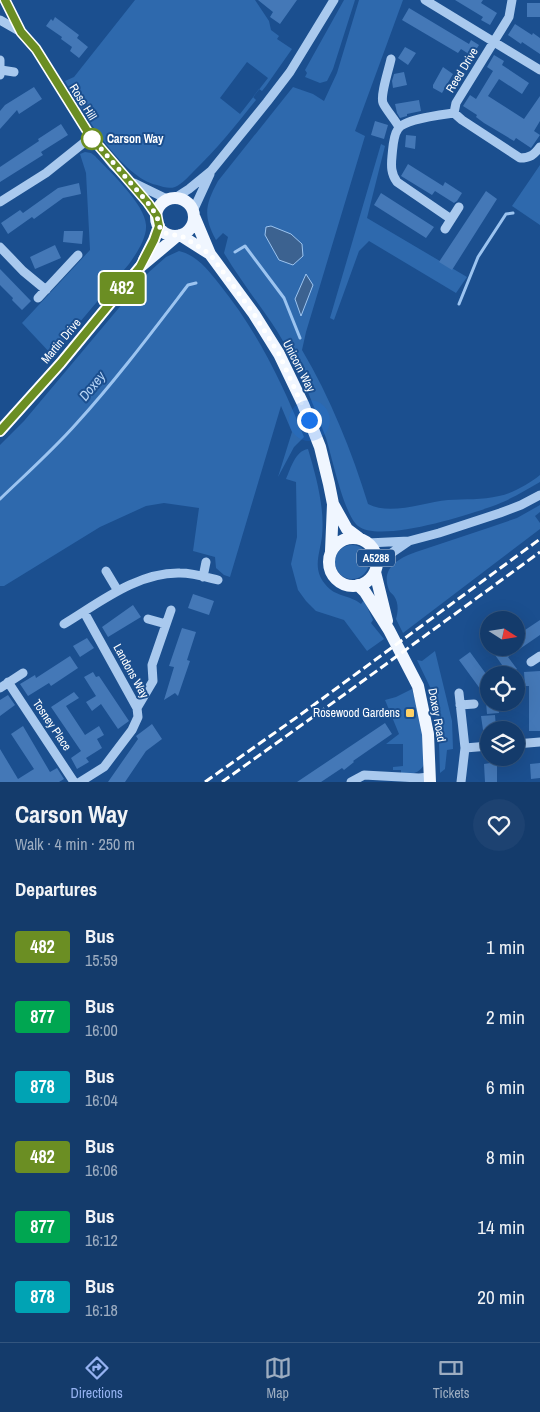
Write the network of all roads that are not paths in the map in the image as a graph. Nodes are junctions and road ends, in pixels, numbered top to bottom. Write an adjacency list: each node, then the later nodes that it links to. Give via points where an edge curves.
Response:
1 (5, 0): 5 (street); 7 (street, Rose Hill)
2 (334, 0): 18 (street, via 290,72)
3 (425, 0): 8 (street)
4 (512, 0): 8 (street, Reed Drive, via 509,17)
5 (0, 12)
6 (0, 20): 7 (street, Rose Hill)
7 (21, 32): 16 (street, Rose Hill, via 36,49)
8 (494, 41): 11 (street); 14 (street, Reed Drive, via 456,104)
9 (0, 60): 12 (street)
10 (391, 60): 15 (street, via 383,103)
11 (540, 70)
12 (0, 72): 13 (street)
13 (14, 72)
14 (454, 113): 15 (street, via 406,122); 17 (street, Reed Drive, via 520,158 528,158)
15 (399, 127): 24 (street, via 391,164 393,176)
16 (91, 137): 19 (street, Rose Hill); 21 (street, via 46,173)
17 (540, 147)
18 (211, 171): 20 (street); 23 (street)
19 (129, 180): 20 (street, Rose Hill); 25 (street, Rose Hill)
20 (172, 199): 23 (main road, via 189,204); 25 (main road, via 163,203)
21 (0, 202)
22 (459, 207): 24 (street)
23 (193, 214): 27 (main road, via 194,222 189,230); 29 (main road, Unicorn Way / A5288)
24 (451, 219): 26 (street)
25 (158, 221): 27 (main road, A5288, via 163,232); 31 (main road, Martin Drive, via 154,240)
26 (445, 229)
27 (178, 236): 29 (main road, Unicorn Way / A5288); 31 (main road, Martin Drive)
28 (0, 247): 32 (street)
29 (210, 254): 36 (main road, Unicorn Way / A5288, via 279,354 320,447)
30 (78, 255): 32 (street)
31 (140, 267): 34 (main road, Martin Drive)
32 (46, 290): 33 (street)
33 (38, 298)
34 (0, 431)
35 (540, 494): 38 (street, via 491,516)
36 (333, 504): 37 (main road, Unicorn Way / A5288, via 347,529); 39 (main road, Unicorn Way / A5288)
37 (364, 541): 38 (street); 39 (main road, A5288, via 343,540); 41 (main road, A5288, via 373,549)
38 (409, 541): 41 (street)
39 (331, 551): 45 (main road, A5288, via 329,566 332,573 343,584)
40 (206, 562): 43 (street)
41 (376, 567): 45 (main road, A5288, via 368,580); 52 (main road, Doxey Road / A5288)
42 (106, 571): 46 (street)
43 (203, 577): 44 (street); 46 (street, via 163,574)
44 (218, 580)
45 (358, 585): 52 (main road, Doxey Road / A5288)
46 (118, 591): 48 (street)
47 (171, 610): 51 (street)
48 (84, 612): 50 (street); 61 (street, Landons Way)
49 (148, 619): 51 (street)
50 (64, 624)
51 (166, 624): 61 (street, via 152,665 153,681)
52 (391, 634): 66 (main road, Doxey Road / A5288, via 418,686 424,707)
53 (540, 656): 54 (street)
54 (531, 662)
55 (23, 673): 56 (street)
56 (8, 682): 57 (street); 67 (street, Tosney Place)
57 (0, 688)
58 (459, 693): 60 (street)
59 (474, 704): 60 (street)
60 (460, 705): 65 (street)
61 (137, 708): 68 (street, Landons Way, via 138,717 132,730 104,766)
62 (540, 742): 63 (street)
63 (525, 743)
64 (480, 747): 65 (street)
65 (465, 748): 70 (street)
66 (430, 780): 69 (street, via 364,775)
67 (74, 782)
68 (80, 782)
69 (352, 782)
70 (461, 782)

